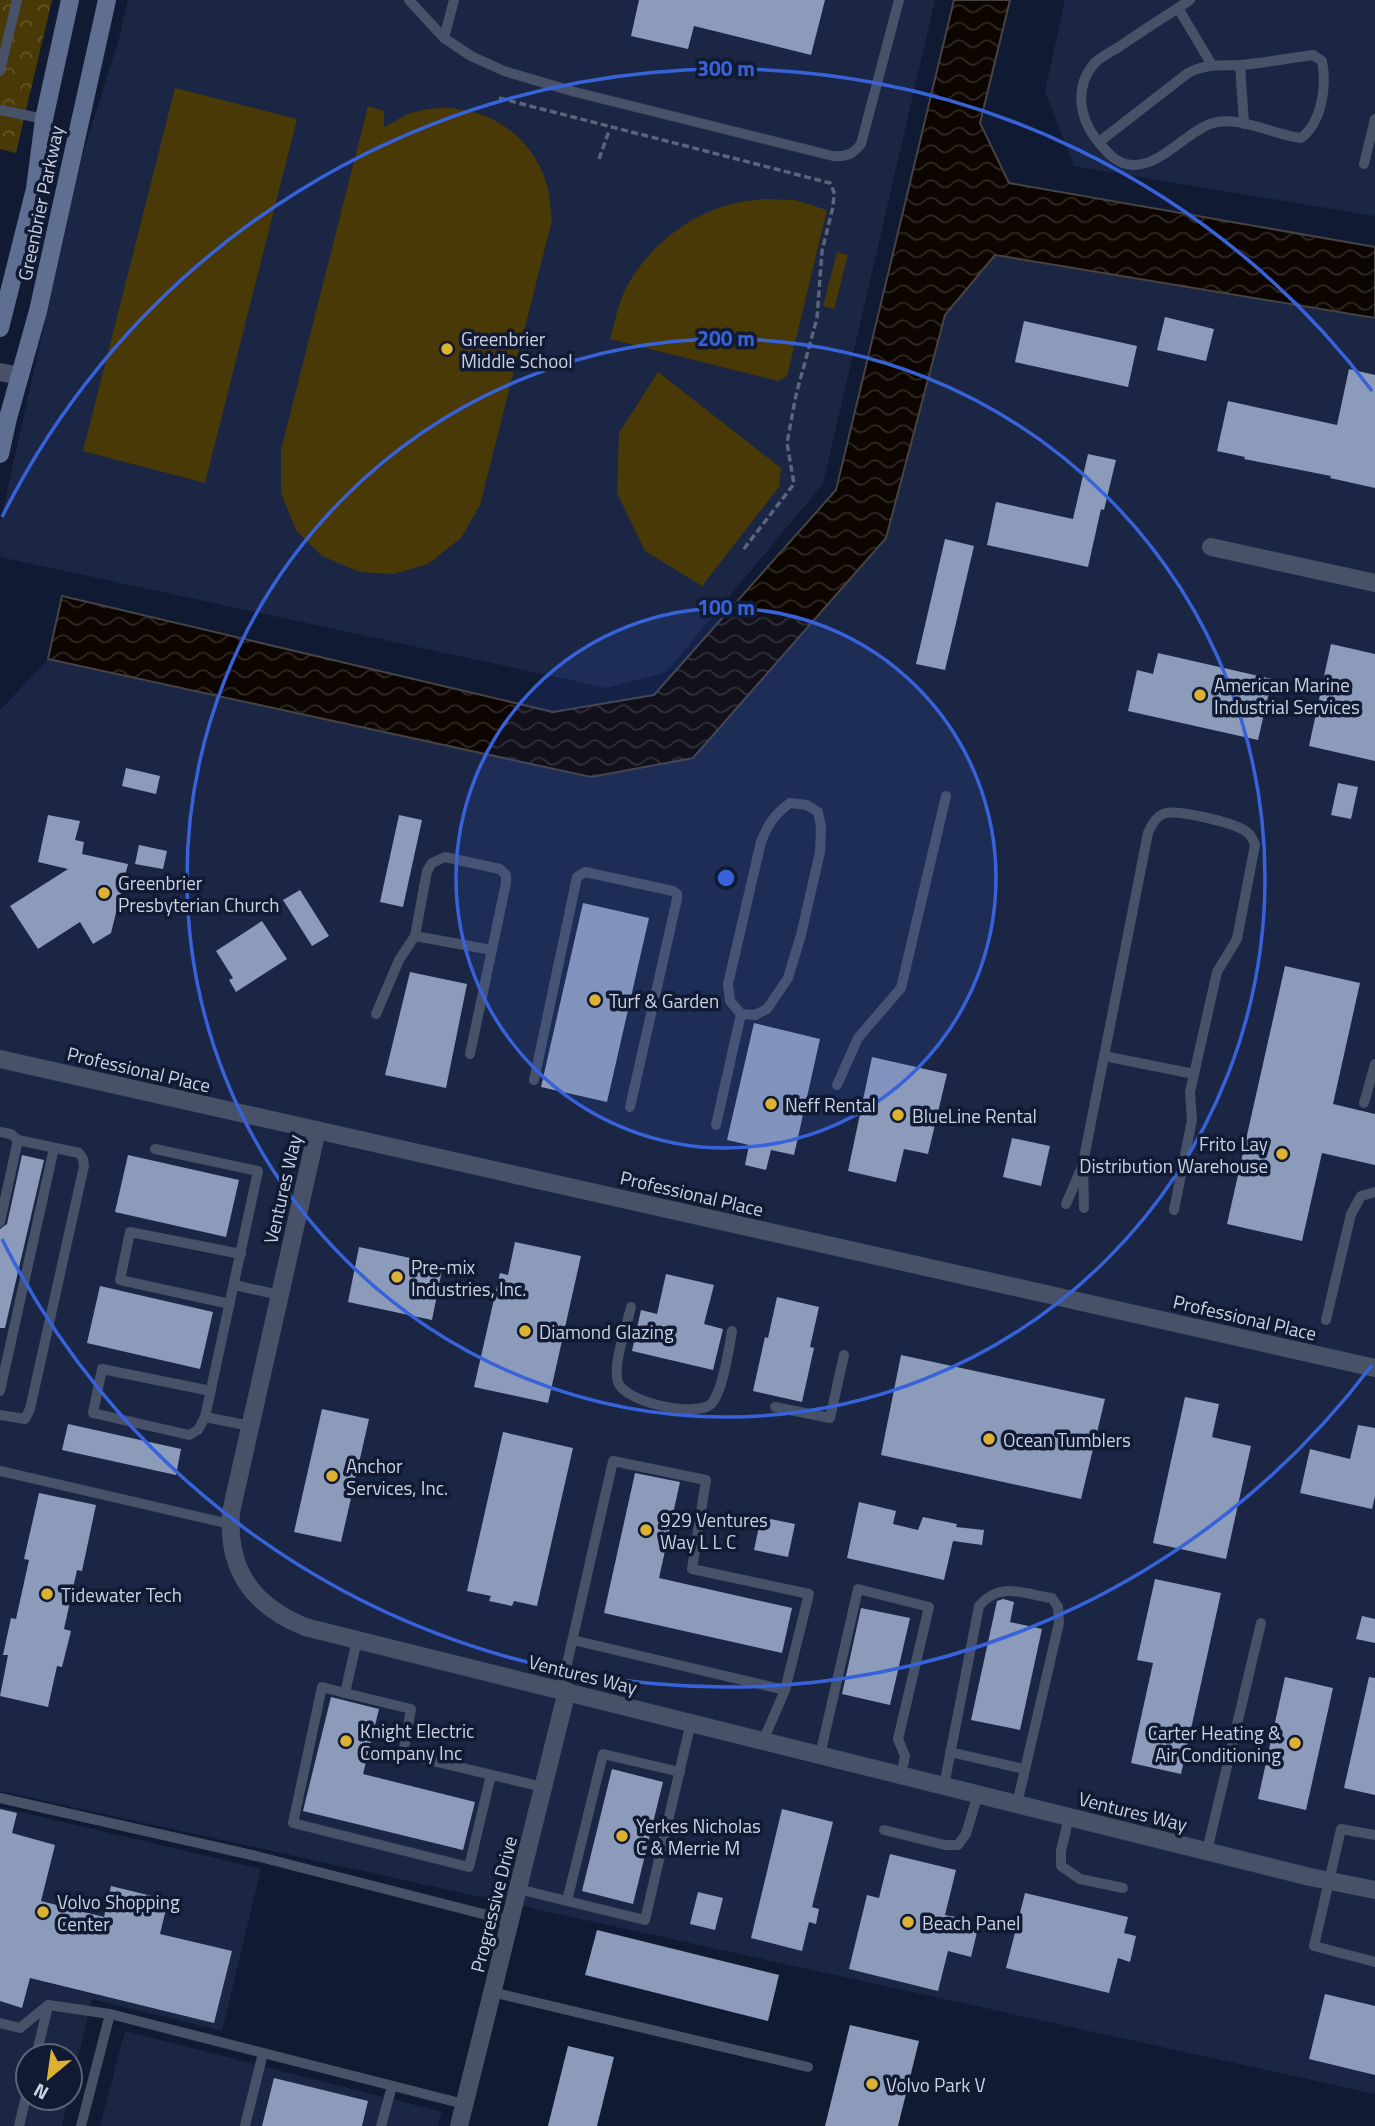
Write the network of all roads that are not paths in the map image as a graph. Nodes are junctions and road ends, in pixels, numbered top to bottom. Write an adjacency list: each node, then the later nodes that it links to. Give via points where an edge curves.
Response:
1 (17, 0): 12 (lane)
2 (70, 0): 14 (main road, Greenbrier Parkway)
3 (107, 0): 21 (main road, Greenbrier Parkway)
4 (409, 0): 9 (lane)
5 (454, 0): 9 (lane)
6 (899, 0): 9 (lane, via 861,144 845,157 504,71)
7 (1190, 0): 8 (lane)
8 (1178, 8): 10 (lane); 17 (lane, via 1093,64 1081,88 1081,108)
9 (444, 37)
10 (1212, 65): 11 (lane); 17 (lane, via 1188,73)
11 (1240, 65): 16 (lane); 16 (lane, via 1313,55 1322,61 1325,76 1312,130 1301,138)
12 (0, 71)
13 (0, 110): 14 (lane)
14 (44, 119): 19 (main road, Greenbrier Parkway, via 35,189)
15 (1375, 119): 18 (lane)
16 (1244, 124): 17 (lane, via 1213,122 1148,163 1132,165 1110,156)
17 (1099, 142)
18 (1364, 164)
19 (0, 328)
20 (0, 372): 21 (street)
21 (20, 376): 22 (main road, Greenbrier Parkway)
22 (0, 454)
23 (1211, 547): 24 (street)
24 (1375, 583)
25 (946, 796): 36 (lane, via 901,988 858,1038)
26 (415, 936): 27 (lane); 27 (lane, via 428,871 432,863 445,857 491,866 506,875); 28 (lane, via 399,960)
27 (492, 950): 30 (lane)
28 (376, 1014)
29 (741, 1014): 29 (lane, via 730,1001 728,984 761,842 776,813 790,803 807,805 818,812 820,852 788,978 767,1009 755,1015); 39 (lane)
30 (470, 1054)
31 (1104, 1056): 34 (lane); 34 (lane, via 1148,833 1154,820 1180,813 1239,827 1250,834 1255,845 1237,939 1217,972); 45 (lane)
32 (0, 1059): 40 (street, Professional Place)
33 (1375, 1064): 37 (lane)
34 (1194, 1074): 49 (lane, via 1192,1120)
35 (534, 1080): 38 (lane, via 577,877 586,872 673,891 677,899)
36 (837, 1085)
37 (1364, 1103)
38 (630, 1107)
39 (716, 1125)
40 (317, 1130): 53 (street, Ventures Way); 59 (street, Professional Place)
41 (0, 1132): 42 (lane)
42 (18, 1140): 43 (lane); 50 (lane)
43 (54, 1148): 60 (lane); 63 (lane, via 79,1153 83,1166 30,1409 21,1420)
44 (155, 1149): 51 (lane, via 258,1171)
45 (1083, 1163): 47 (lane); 48 (lane)
46 (1375, 1192): 56 (lane, via 1362,1196 1351,1214)
47 (1066, 1204)
48 (1084, 1208)
49 (1174, 1210)
50 (0, 1222)
51 (241, 1254): 52 (lane); 54 (lane, via 130,1232 120,1280)
52 (234, 1285): 53 (lane); 54 (lane)
53 (280, 1295): 65 (street, Ventures Way)
54 (230, 1304): 61 (lane)
55 (631, 1307): 57 (lane, via 616,1372 625,1393 638,1399 685,1409 710,1405 718,1395)
56 (1326, 1320)
57 (733, 1331)
58 (844, 1355): 62 (lane, via 830,1418)
59 (1375, 1368)
60 (0, 1391)
61 (211, 1391): 64 (lane); 64 (lane, via 102,1369 93,1413 189,1435)
62 (775, 1407)
63 (0, 1415)
64 (205, 1418): 65 (lane)
65 (250, 1426): 67 (street, Ventures Way)
66 (1, 1471): 67 (lane)
67 (230, 1524): 69 (street, Ventures Way, via 233,1554 252,1592 264,1604 305,1627)
68 (1261, 1623): 90 (lane)
69 (357, 1640): 71 (street, Ventures Way); 73 (lane)
70 (573, 1640): 71 (lane); 72 (lane); 72 (lane, via 613,1461 706,1480 692,1569 809,1594)
71 (564, 1690): 74 (street, Ventures Way); 83 (street, Progressive Drive)
72 (785, 1690): 75 (lane)
73 (345, 1693): 80 (lane, via 411,1709 403,1754); 80 (lane, via 322,1687 293,1823 469,1867)
74 (691, 1723): 75 (street, Ventures Way); 79 (lane)
75 (763, 1741): 77 (street, Ventures Way)
76 (950, 1752): 78 (lane); 78 (lane, via 979,1606 1002,1590 1052,1598 1059,1623); 82 (lane)
77 (820, 1755): 81 (street, Ventures Way); 81 (lane, via 858,1589 929,1607 898,1739 905,1756)
78 (1024, 1769): 86 (lane)
79 (680, 1772): 95 (lane, via 603,1754); 95 (lane, via 645,1920)
80 (491, 1775): 83 (lane)
81 (901, 1775): 82 (street, Ventures Way)
82 (944, 1786): 84 (street, Ventures Way)
83 (543, 1787): 93 (street, Progressive Drive)
84 (978, 1794): 86 (street, Ventures Way); 88 (lane, via 966,1834 958,1844)
85 (0, 1798): 96 (lane, via 256,1856)
86 (1017, 1804): 87 (street, Ventures Way)
87 (1069, 1817): 90 (street, Ventures Way); 92 (lane, via 1061,1866 1080,1880)
88 (884, 1830)
89 (1375, 1835): 91 (lane, via 1341,1829)
90 (1207, 1852): 91 (street, Ventures Way)
91 (1328, 1881): 94 (street, Ventures Way); 97 (lane, via 1314,1946)
92 (1122, 1888)
93 (518, 1889): 95 (lane); 96 (street, Progressive Drive)
94 (1375, 1890)
95 (567, 1901)
96 (510, 1921): 98 (street, Progressive Drive)
97 (1375, 1962)
98 (492, 1992): 104 (lane); 106 (street, Progressive Drive)
99 (48, 2005): 100 (lane); 101 (lane, via 20,2028); 102 (lane)
100 (110, 2014): 103 (lane); 107 (lane)
101 (0, 2023)
102 (39, 2042)
103 (263, 2053): 105 (lane); 108 (lane)
104 (808, 2067)
105 (391, 2086): 106 (lane); 109 (lane)
106 (464, 2104): 110 (street, Progressive Drive)
107 (80, 2126)
108 (245, 2126)
109 (381, 2126)
110 (459, 2126)

